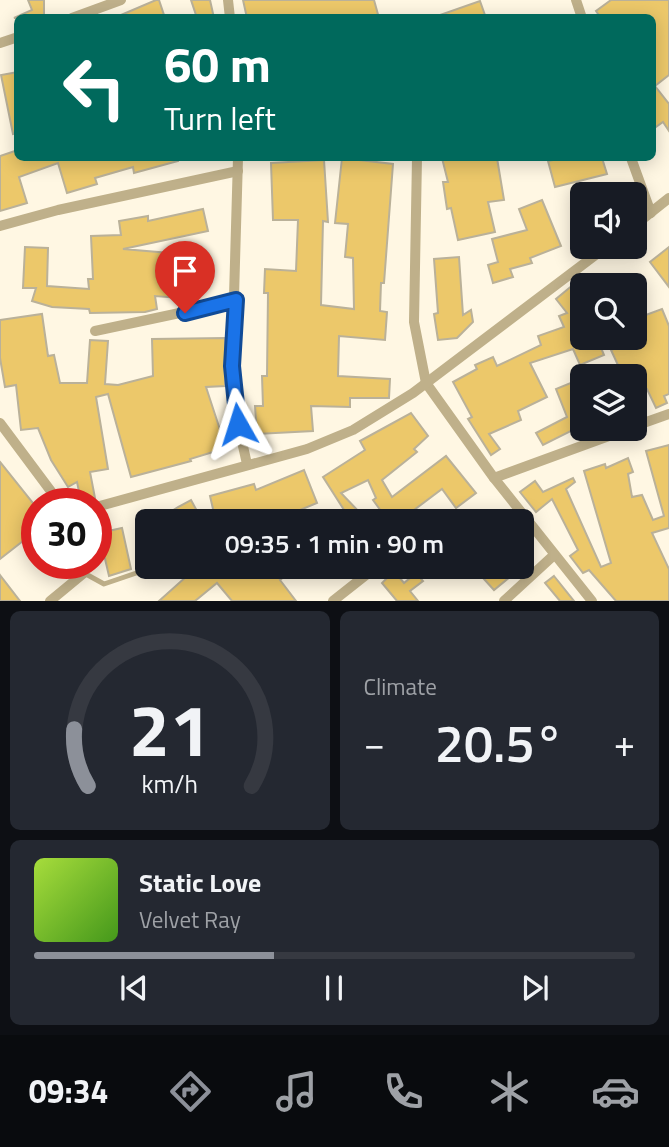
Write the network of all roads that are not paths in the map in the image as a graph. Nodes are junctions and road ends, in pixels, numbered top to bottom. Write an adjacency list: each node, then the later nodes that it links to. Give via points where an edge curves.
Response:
1 (121, 0): 2 (street)
2 (83, 14)
3 (239, 161): 6 (street)
4 (417, 161): 14 (street, via 414,322)
5 (632, 161): 8 (street)
6 (238, 170): 10 (street); 12 (street)
7 (669, 198): 8 (street)
8 (651, 213): 9 (street)
9 (647, 216)
10 (0, 226)
11 (590, 259): 14 (street)
12 (236, 300): 13 (street); 19 (street, via 232,366)
13 (96, 331)
14 (426, 383): 19 (street, via 353,430 307,449); 20 (street)
15 (669, 414): 16 (street)
16 (647, 422)
17 (0, 423): 21 (street)
18 (595, 441): 20 (street)
19 (247, 464): 22 (street)
20 (494, 478): 23 (street)
21 (49, 488)
22 (112, 502)
23 (554, 555): 30 (street); 31 (street)
24 (135, 573): 26 (lane, via 104,584)
25 (73, 579): 28 (street)
26 (98, 579)
27 (361, 579): 29 (street)
28 (50, 601)
29 (333, 601)
30 (503, 601)
31 (592, 601)

